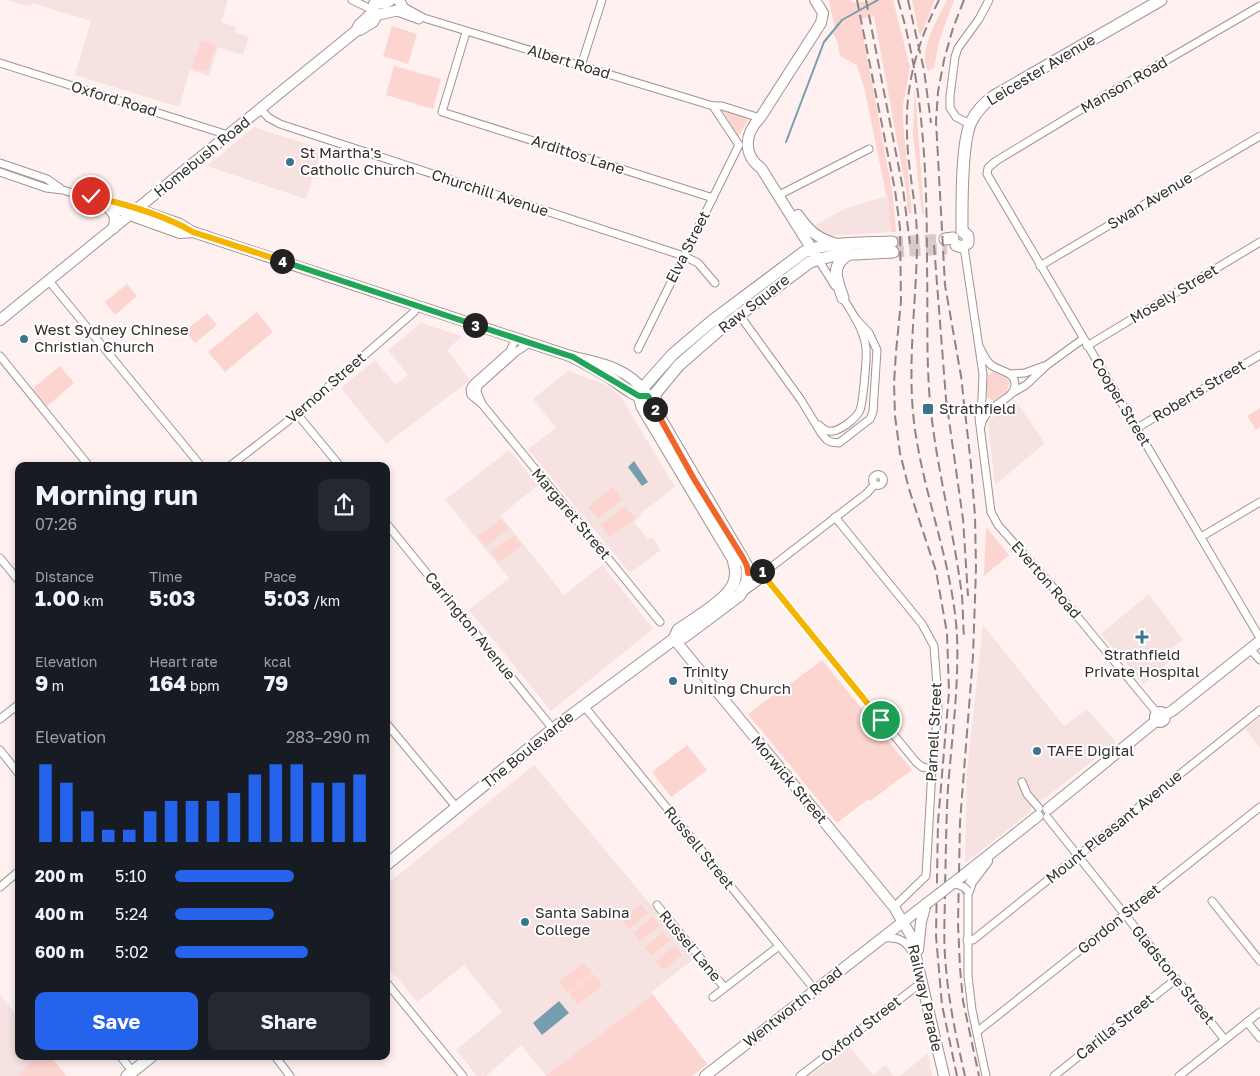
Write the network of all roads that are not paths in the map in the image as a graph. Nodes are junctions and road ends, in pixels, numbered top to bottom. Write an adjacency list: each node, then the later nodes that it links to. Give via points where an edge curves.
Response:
1 (352, 0): 9 (street)
2 (391, 0): 9 (main road, Homebush Road)
3 (602, 0): 12 (street)
4 (815, 0): 15 (main road, via 823,13 818,30)
5 (989, 0): 16 (street, via 955,57 950,108 956,117)
6 (1161, 0): 16 (main road, Leicester Avenue, via 994,96 979,109)
7 (401, 4): 9 (main road, Homebush Road, via 385,12); 10 (street, Albert Road, via 420,20 424,18)
8 (1260, 6): 23 (street, Manson Road)
9 (374, 8): 14 (main road, Homebush Road, via 368,25 356,31)
10 (466, 32): 12 (street, Albert Road); 30 (street, Ardittos Lane, via 442,112)
11 (0, 63): 17 (street, Oxford Road)
12 (581, 66): 13 (street, Albert Road)
13 (713, 106): 15 (street, Albert Road); 19 (street)
14 (260, 110): 17 (main road, Homebush Road); 42 (street, Churchill Avenue, via 280,124)
15 (760, 118): 21 (main road, via 747,139); 24 (main road, via 752,140)
16 (970, 124): 37 (main road, Leicester Avenue)
17 (228, 135): 26 (main road, Homebush Road)
18 (1260, 136): 44 (street, Swan Avenue)
19 (739, 145): 21 (main road); 30 (street, Elva Street)
20 (869, 149): 28 (street)
21 (751, 157): 24 (main road)
22 (0, 163): 27 (street, via 46,179)
23 (990, 166): 44 (street, Cooper Street, via 988,178)
24 (761, 168): 28 (main road)
25 (0, 172): 27 (street, via 46,188)
26 (163, 189): 33 (main road, Homebush Road); 34 (main road, via 157,203)
27 (63, 190): 29 (street)
28 (779, 195): 31 (main road)
29 (82, 196): 32 (street); 33 (street, via 106,199)
30 (713, 198): 42 (street, Elva Street)
31 (785, 206): 39 (main road, via 798,214 816,236); 40 (main road)
32 (108, 207): 33 (street); 35 (main road, via 115,216)
33 (133, 212): 34 (main road); 35 (main road, Homebush Road); 36 (main road, via 180,233)
34 (162, 218): 36 (main road)
35 (114, 228): 45 (main road, Homebush Road)
36 (193, 232): 48 (main road)
37 (954, 241): 53 (street)
38 (1260, 242): 56 (street, Mosely Street)
39 (840, 245): 40 (main road, Raw Square); 41 (main road, Raw Square, via 892,247)
40 (811, 248): 43 (main road); 49 (main road, Raw Square)
41 (850, 254): 43 (main road, Raw Square); 47 (main road, via 840,260 836,268)
42 (684, 256): 46 (street, Churchill Avenue, via 698,263); 57 (street, Elva Street)
43 (818, 259): 47 (street); 50 (main road, Raw Square)
44 (1040, 266): 54 (street, Cooper Street)
45 (49, 281): 52 (main road, Homebush Road); 77 (street)
46 (715, 283)
47 (843, 298): 51 (street)
48 (416, 305): 55 (main road); 72 (street, Vernon Street, via 414,312)
49 (732, 306): 50 (street); 66 (main road, Raw Square, via 673,354)
50 (740, 315): 66 (main road, Raw Square); 73 (street)
51 (855, 318): 70 (street, via 866,348); 71 (street, via 869,333 877,350)
52 (0, 320)
53 (978, 339): 62 (street, via 982,353); 63 (street)
54 (1083, 339): 56 (street, Cooper Street); 61 (street)
55 (523, 340): 60 (main road); 68 (street, via 516,352 478,386); 68 (street, Margaret Street, via 471,386 471,395)
56 (1088, 346): 75 (street, Cooper Street)
57 (638, 349)
58 (1260, 354): 75 (street, Roberts Street)
59 (0, 356): 76 (street)
60 (573, 357): 66 (main road, via 628,390); 66 (main road, via 624,372)
61 (1047, 365): 64 (street, via 1025,373); 65 (street)
62 (992, 366): 63 (street); 64 (street)
63 (983, 374): 67 (street)
64 (1010, 374): 65 (street, via 1014,382)
65 (1011, 394): 69 (street)
66 (645, 396): 87 (main road, via 743,558); 91 (main road, The Boulevarde, via 733,559 735,582)
67 (982, 399): 69 (street); 74 (street, Everton Road)
68 (482, 404): 92 (street, Margaret Street)
69 (994, 406): 74 (street)
70 (860, 410): 71 (street); 73 (street, via 836,431 827,431)
71 (873, 412): 73 (street, via 870,419 839,443 827,440)
72 (297, 414): 78 (street, Vernon Street); 79 (street)
73 (816, 422)
74 (980, 428): 100 (street, Everton Road, via 989,506 994,518)
75 (1137, 428): 84 (street, Cooper Street)
76 (86, 462)
77 (198, 462)
78 (235, 462)
79 (337, 462)
80 (875, 484): 82 (street, The Boulevarde)
81 (1260, 502): 84 (street)
82 (835, 517): 86 (street, The Boulevarde); 106 (street, Parnell Street, via 922,624 934,646 938,710)
83 (390, 528): 103 (street, Carrington Avenue)
84 (1201, 537): 94 (street, Cooper Street)
85 (0, 558): 88 (street)
86 (770, 568): 87 (street, The Boulevarde); 89 (street, The Boulevarde)
87 (748, 573): 90 (main road); 91 (main road, via 741,576 731,593)
88 (15, 576)
89 (764, 576): 90 (street, The Boulevarde); 106 (street, via 916,762)
90 (740, 595): 93 (main road, The Boulevarde, via 684,637)
91 (722, 598): 93 (main road, The Boulevarde, via 678,630)
92 (660, 622)
93 (674, 639): 97 (main road, The Boulevarde); 121 (main road, Morwick Street)
94 (1260, 639): 95 (main road, Wentworth Road)
95 (1250, 649): 96 (street); 100 (main road, Wentworth Road, via 1172,711)
96 (1260, 660)
97 (584, 706): 103 (main road, The Boulevarde); 126 (street, Russell Street)
98 (15, 707): 101 (street)
99 (1260, 710): 112 (street, Mount Pleasant Avenue)
100 (1159, 716): 110 (main road, Wentworth Road)
101 (0, 719)
102 (390, 728): 109 (street)
103 (553, 729): 109 (main road, The Boulevarde)
104 (0, 750): 105 (street)
105 (15, 769)
106 (932, 769): 121 (street, Parnell Street, via 926,876)
107 (1022, 782): 110 (street, Gladstone Street, via 1027,794)
108 (1260, 807): 122 (street, Gordon Street)
109 (457, 808): 113 (main road, The Boulevarde)
110 (1043, 813): 111 (main road, Wentworth Road); 112 (street, Gladstone Street)
111 (997, 848): 115 (main road, Wentworth Road); 117 (main road)
112 (1077, 856): 122 (street, Gladstone Street); 125 (street, Mount Pleasant Avenue, via 973,940)
113 (390, 863)
114 (15, 874): 116 (street)
115 (957, 880): 117 (street, bridge); 119 (main road, Wentworth Road, bridge)
116 (0, 887)
117 (968, 891): 125 (street)
118 (1212, 901): 128 (street)
119 (926, 904): 123 (main road, Wentworth Road); 127 (main road)
120 (657, 905): 131 (street, Russel Lane)
121 (894, 907): 123 (main road, Morwick Street)
122 (1124, 914): 129 (street, Gladstone Street); 137 (street, Gordon Street)
123 (904, 921): 124 (main road, Wentworth Road); 127 (main road, Railway Parade)
124 (882, 938): 127 (street, via 902,940); 133 (main road, Wentworth Road)
125 (967, 940): 137 (street, via 972,1010)
126 (778, 946): 131 (street, Russel Lane); 133 (street, Russell Street)
127 (917, 959): 130 (main road, Railway Parade)
128 (1260, 961)
129 (1176, 978): 139 (street, Gladstone Street); 151 (street, Carilla Street)
130 (922, 982): 148 (street, Oxford Street); 149 (main road, Railway Parade)
131 (724, 986): 134 (street, Russel Lane)
132 (390, 987): 146 (street)
133 (815, 990): 147 (main road, Wentworth Road)
134 (713, 997)
135 (1260, 1012): 136 (street)
136 (1247, 1022): 138 (street); 139 (street)
137 (978, 1031): 150 (street)
138 (1260, 1038)
139 (1225, 1040): 144 (street)
140 (122, 1060): 143 (street)
141 (147, 1060): 143 (main road)
142 (278, 1060): 145 (street)
143 (130, 1074)
144 (1183, 1075)
145 (290, 1076)
146 (463, 1076)
147 (706, 1076)
148 (800, 1076)
149 (944, 1076)
150 (986, 1076)
151 (1054, 1076)

